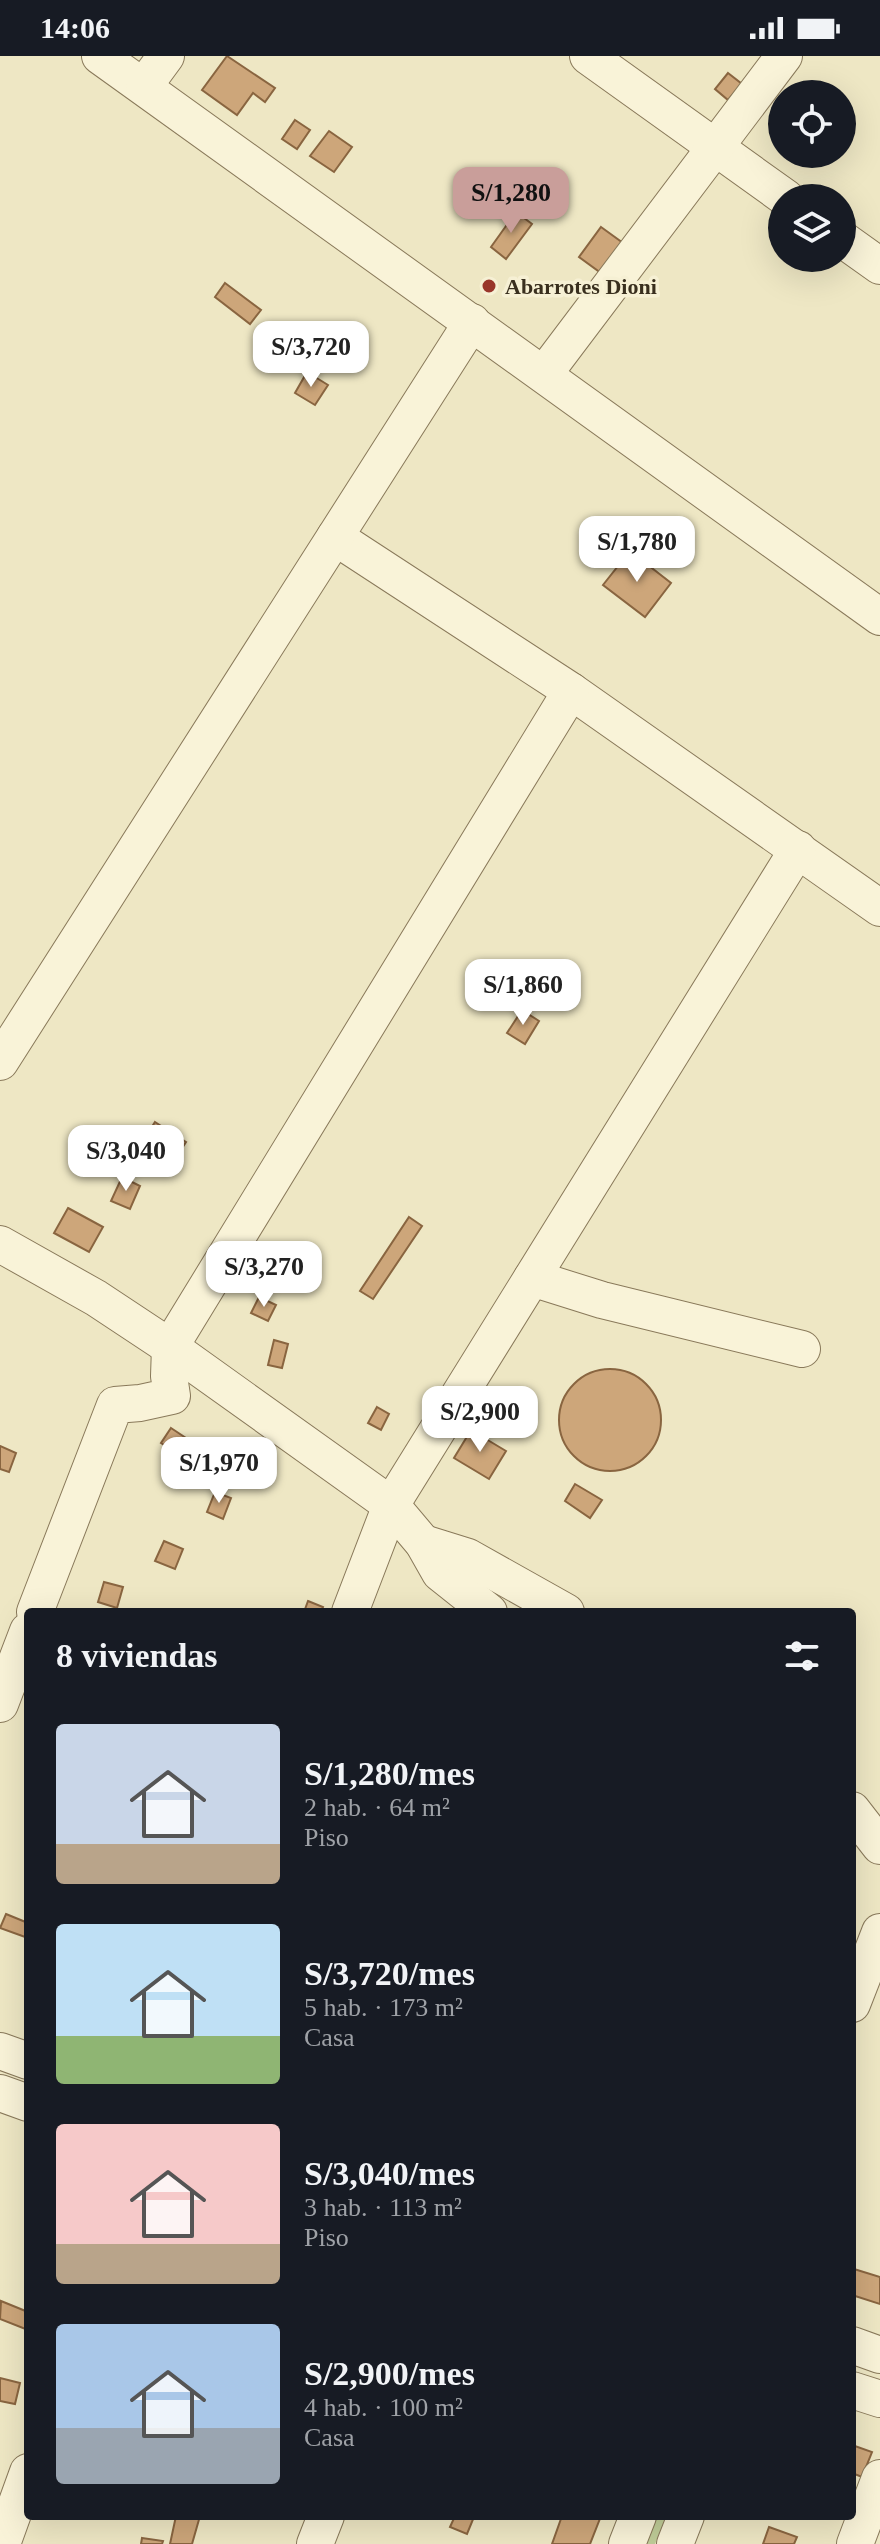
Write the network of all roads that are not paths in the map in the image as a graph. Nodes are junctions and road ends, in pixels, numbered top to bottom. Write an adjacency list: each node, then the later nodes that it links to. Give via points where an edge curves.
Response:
1 (100, 56): 5 (street)
2 (166, 56): 5 (street)
3 (588, 56): 6 (street)
4 (784, 56): 6 (street)
5 (144, 86): 10 (street)
6 (717, 147): 7 (street); 11 (street)
7 (768, 185)
8 (856, 249): 9 (street)
9 (880, 266)
10 (472, 322): 11 (street); 12 (street)
11 (544, 374): 13 (street)
12 (335, 537): 14 (street); 17 (street)
13 (880, 617)
14 (571, 691): 15 (street); 20 (street)
15 (798, 849): 16 (street); 19 (street)
16 (880, 908)
17 (0, 1062)
18 (0, 1244): 20 (street)
19 (532, 1278): 21 (street); 22 (street)
20 (170, 1347): 22 (street); 24 (street, via 172,1396 115,1405)
21 (802, 1349)
22 (391, 1505): 23 (street); 25 (street)
23 (431, 1558): 26 (street); 27 (street, via 468,1557)
24 (37, 1608)
25 (352, 1608)
26 (485, 1608)
27 (559, 1608)
28 (24, 1641): 29 (street)
29 (0, 1704)
30 (856, 1815): 31 (street)
31 (880, 1846)
32 (856, 1847): 33 (street)
33 (880, 1862)
34 (880, 1932): 35 (street)
35 (856, 1994)
36 (0, 2051): 37 (street)
37 (24, 2060)
38 (0, 2093): 39 (street)
39 (24, 2102)
40 (856, 2346): 41 (street)
41 (880, 2355)
42 (856, 2391): 43 (street)
43 (880, 2399)
44 (880, 2478): 53 (street)
45 (24, 2483): 49 (street)
46 (324, 2520): 50 (street)
47 (636, 2520): 51 (street)
48 (684, 2520): 52 (street)
49 (2, 2544)
50 (315, 2544)
51 (627, 2544)
52 (675, 2544)
53 (855, 2544)

